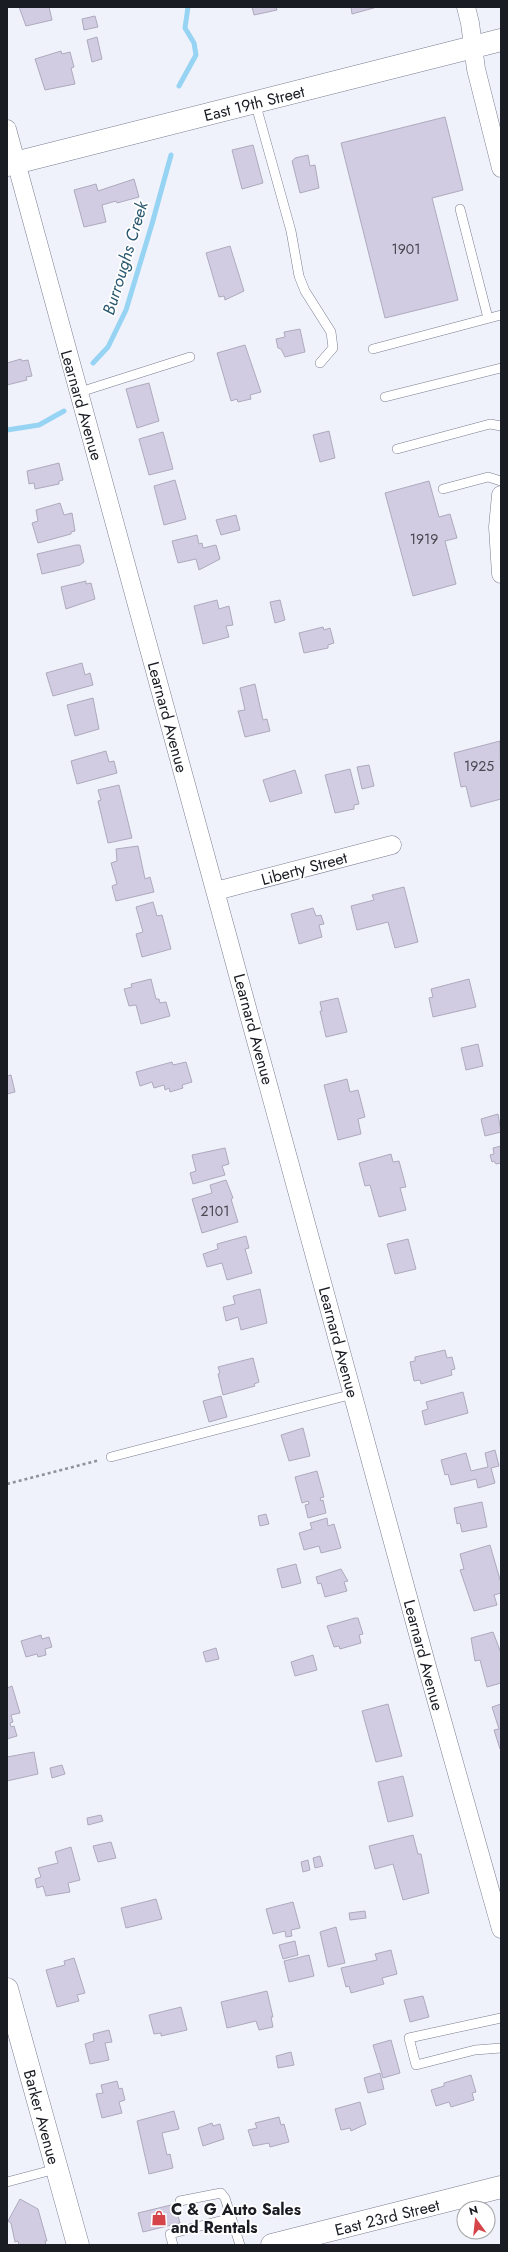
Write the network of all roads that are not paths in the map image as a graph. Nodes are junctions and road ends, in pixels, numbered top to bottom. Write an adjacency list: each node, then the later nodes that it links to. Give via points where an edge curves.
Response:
1 (466, 7): 3 (street)
2 (501, 40): 3 (main road, East 19th Street)
3 (473, 47): 4 (main road, East 19th Street); 7 (street, via 476,69)
4 (255, 102): 6 (main road, East 19th Street); 13 (lane, via 291,231 299,276 305,291 331,332 333,348)
5 (7, 129): 6 (street, Learnard Avenue)
6 (12, 164): 15 (street, Learnard Avenue)
7 (501, 168)
8 (460, 209): 10 (lane)
9 (501, 315): 10 (lane)
10 (488, 318): 11 (lane)
11 (373, 349)
12 (190, 358): 15 (lane)
13 (320, 363)
14 (501, 368): 16 (lane)
15 (80, 392): 24 (street, Learnard Avenue)
16 (385, 397)
17 (501, 426): 18 (lane, via 490,424)
18 (397, 449)
19 (501, 481): 20 (lane, via 488,477)
20 (443, 489)
21 (501, 495): 22 (street, via 498,527)
22 (500, 566)
23 (392, 845): 24 (street, Liberty Street)
24 (216, 892): 25 (street, Learnard Avenue)
25 (353, 1394): 26 (lane); 27 (street, Learnard Avenue)
26 (111, 1457)
27 (500, 1919)
28 (7, 1989): 31 (main road, Barker Avenue)
29 (501, 2018): 30 (lane, via 409,2038 416,2065 475,2050)
30 (501, 2048)
31 (56, 2169): 32 (lane); 36 (main road, Barker Avenue)
32 (7, 2182)
33 (501, 2187): 39 (main road, East 23rd Street)
34 (180, 2201): 35 (lane, via 221,2193)
35 (232, 2218): 37 (lane, via 170,2234); 38 (lane)
36 (78, 2245)
37 (173, 2245)
38 (240, 2245)
39 (272, 2245)

